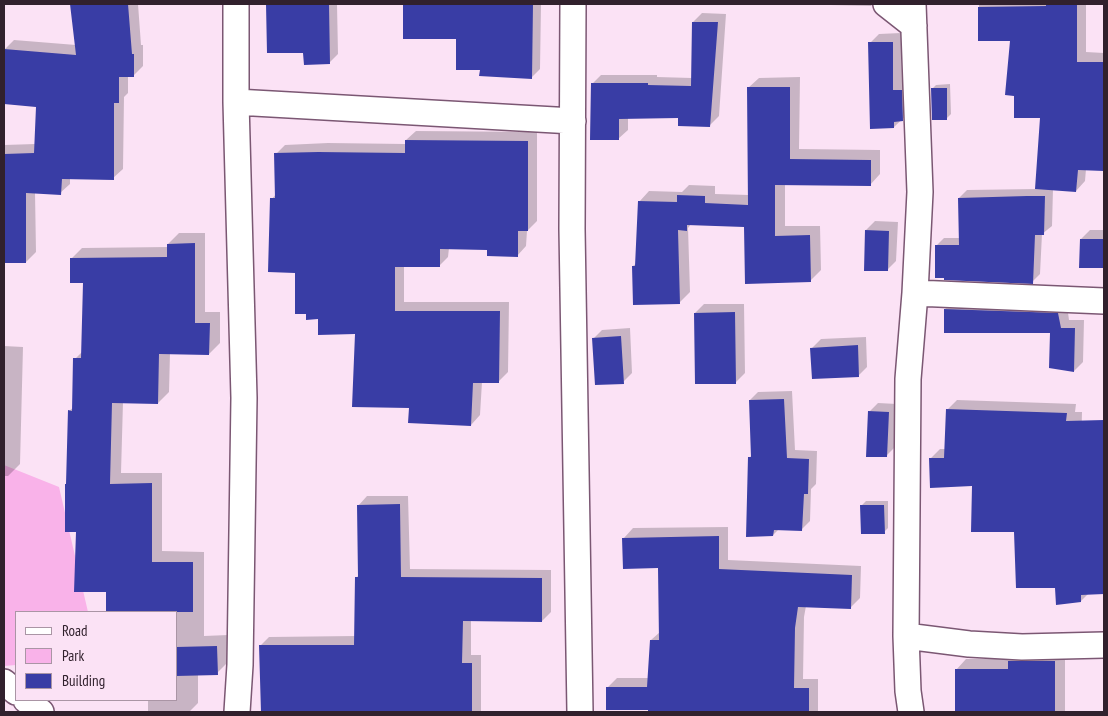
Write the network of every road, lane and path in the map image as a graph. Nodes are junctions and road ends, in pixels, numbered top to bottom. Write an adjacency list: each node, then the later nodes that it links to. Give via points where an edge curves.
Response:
1 (236, 4): 5 (street)
2 (573, 4): 6 (street)
3 (886, 4): 4 (street)
4 (914, 15): 7 (street, via 920,192)
5 (236, 102): 6 (street); 15 (street, via 244,398)
6 (573, 121): 16 (street)
7 (915, 293): 8 (street); 9 (street, via 908,380)
8 (1104, 301)
9 (906, 636): 10 (street, via 969,644); 17 (street)
10 (1104, 645)
11 (4, 682): 12 (street)
12 (15, 691)
13 (27, 701): 14 (street)
14 (41, 712)
15 (237, 712)
16 (580, 712)
17 (911, 712)

